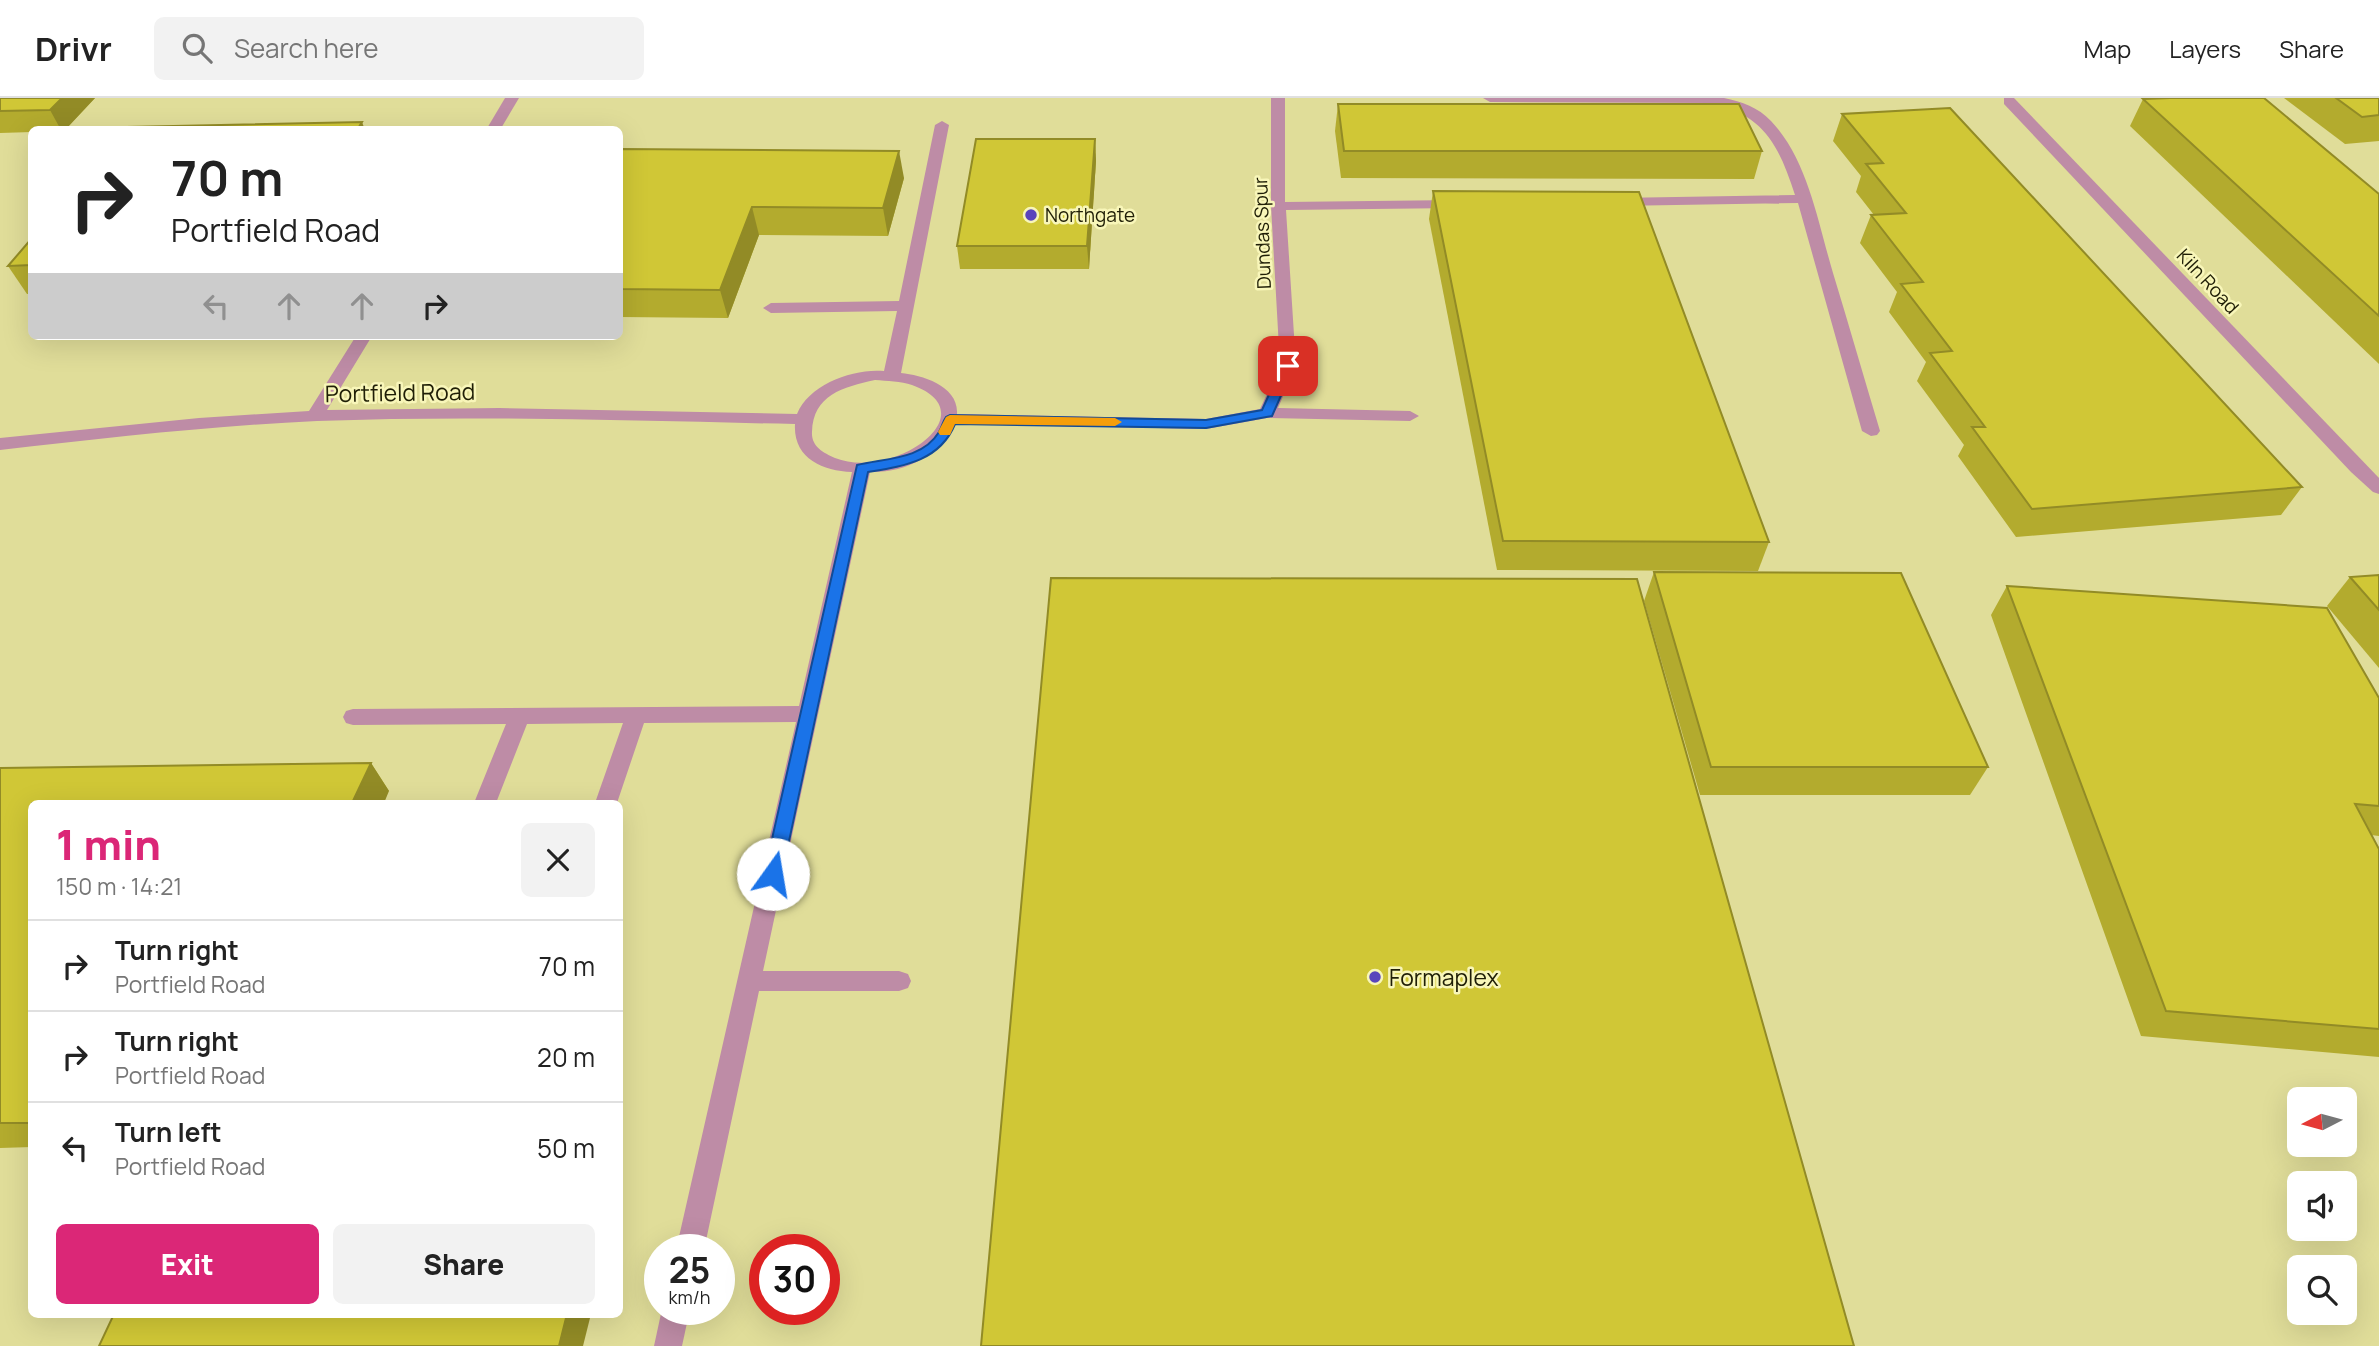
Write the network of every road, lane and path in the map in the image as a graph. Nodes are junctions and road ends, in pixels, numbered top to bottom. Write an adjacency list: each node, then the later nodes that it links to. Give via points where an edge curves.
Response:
1 (512, 98): 6 (street)
2 (1278, 98): 10 (street, Dundas Spur)
3 (1490, 98): 7 (street, via 1712,99 1748,109 1776,134)
4 (2009, 101): 23 (street, Kiln Road)
5 (942, 125): 11 (street)
6 (495, 126)
7 (1804, 200): 8 (street); 20 (street)
8 (1596, 202)
9 (1472, 204): 10 (street)
10 (1278, 206): 15 (street, Dundas Spur, via 1288,366)
11 (906, 300): 12 (street); 14 (street)
12 (771, 308)
13 (362, 340): 16 (street)
14 (892, 375): 18 (street, via 850,380 827,390 810,403); 19 (street, via 934,388 947,400)
15 (1267, 413): 17 (street); 19 (street, via 1206,424)
16 (315, 416): 18 (street, Portfield Road); 21 (street, Portfield Road)
17 (1410, 416)
18 (802, 419): 22 (street, via 804,442 816,456)
19 (950, 419): 22 (street, via 944,436 928,450 906,461)
20 (1871, 431)
21 (0, 444)
22 (862, 468): 24 (street)
23 (2379, 488)
24 (808, 713): 25 (street); 30 (street)
25 (636, 715): 27 (street); 29 (street)
26 (353, 717): 27 (street)
27 (519, 717): 28 (street)
28 (486, 800)
29 (607, 800)
30 (750, 981): 31 (street); 32 (street)
31 (900, 981)
32 (694, 1234)
33 (673, 1325): 34 (street)
34 (668, 1346)

